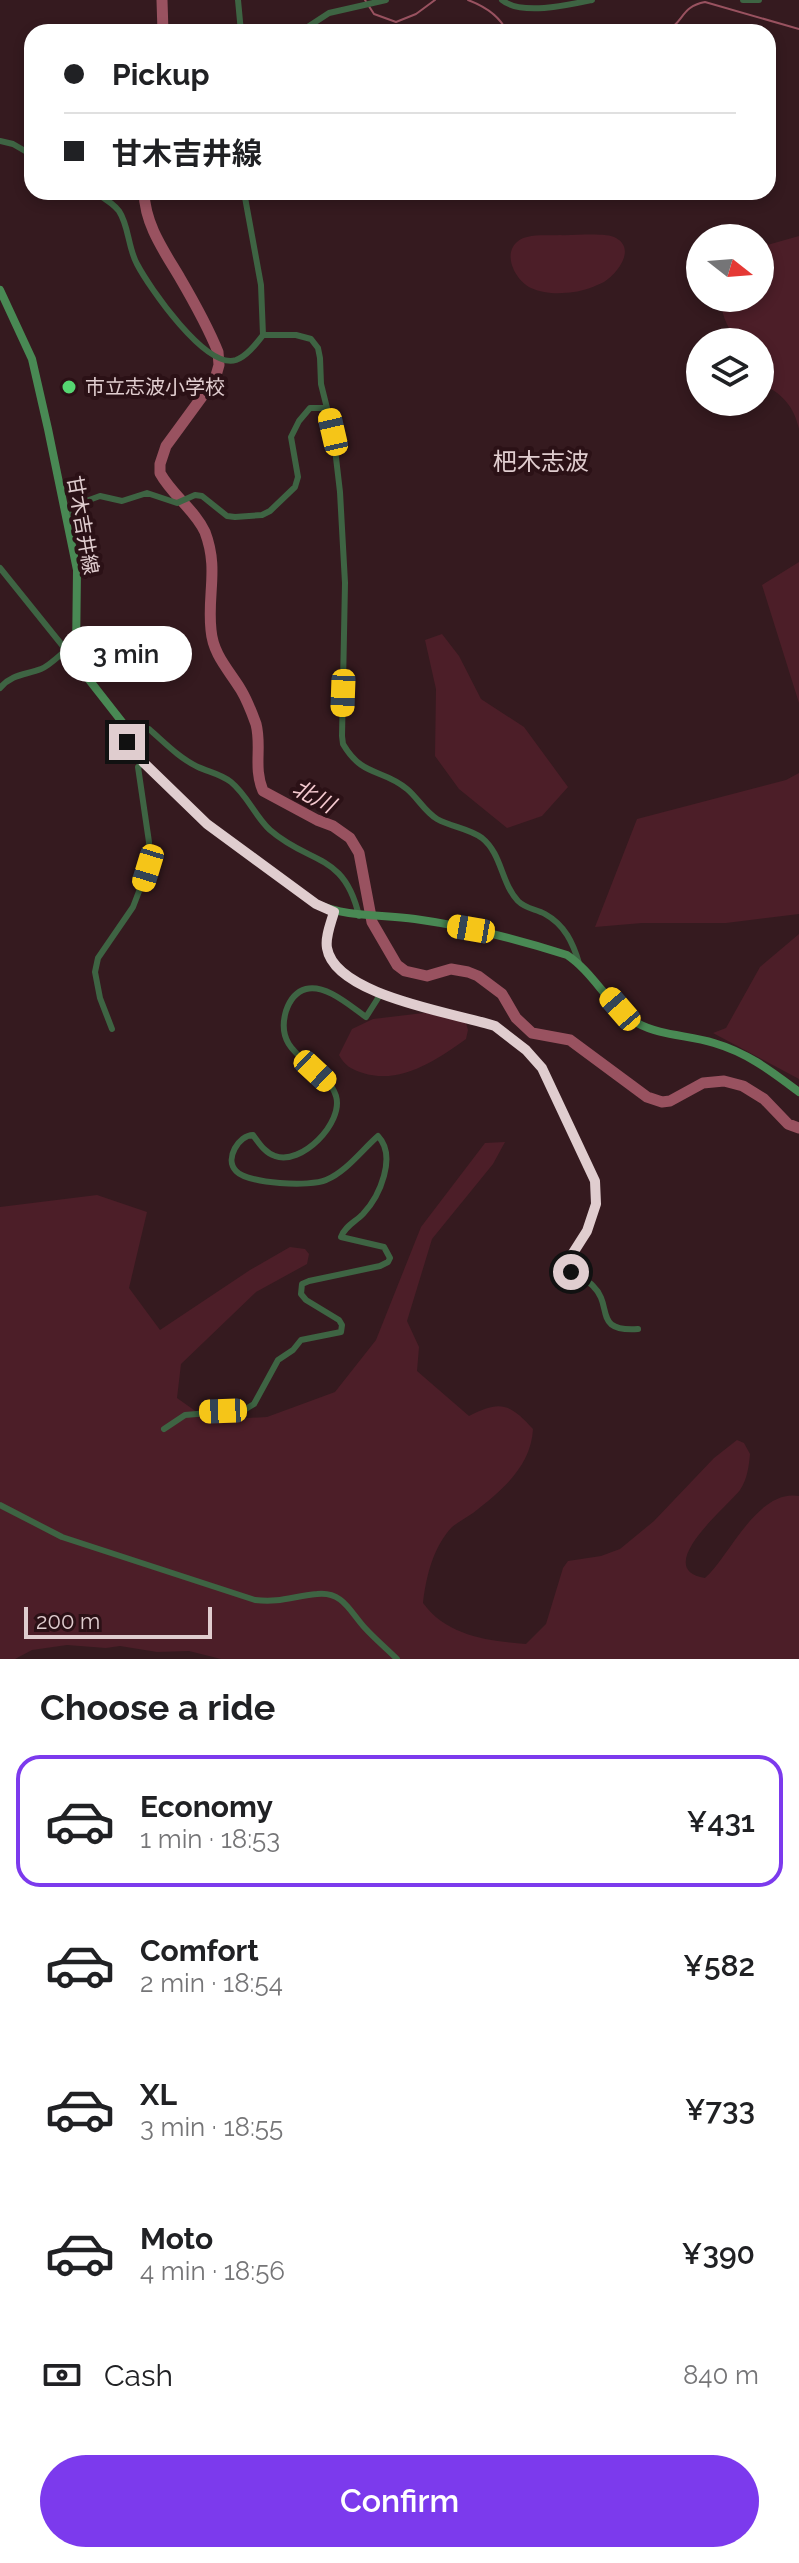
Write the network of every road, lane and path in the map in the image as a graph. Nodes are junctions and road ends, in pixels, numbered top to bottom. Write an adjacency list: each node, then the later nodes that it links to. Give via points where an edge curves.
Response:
1 (238, 0): 7 (street)
2 (386, 0): 8 (street, via 329,13)
3 (502, 0): 4 (street, via 516,8)
4 (592, 0)
5 (743, 0): 6 (street)
6 (759, 0)
7 (240, 24)
8 (312, 24)
9 (0, 141): 10 (street)
10 (24, 150)
11 (104, 200): 14 (street, via 120,213 145,279 202,348 237,360)
12 (245, 200): 14 (street, via 261,285)
13 (0, 290): 16 (main road, 甘木吉井線, via 32,359)
14 (263, 335): 15 (street, via 311,339 318,348)
15 (327, 408): 16 (street, via 310,408 295,426 295,487 262,515 227,516 202,496 177,503 147,493 122,501 95,497 78,504); 25 (street, via 343,543 343,744 358,764 405,787 436,819 471,831 492,847 516,899 566,931)
16 (68, 519): 18 (main road, 甘木吉井線, via 77,570)
17 (0, 568): 18 (street)
18 (71, 652): 20 (street); 22 (main road, via 126,727 127,742)
19 (0, 672): 20 (street)
20 (9, 680): 21 (street)
21 (0, 688)
22 (144, 763): 23 (main road, via 207,824); 24 (street, via 143,734 149,729 181,757 222,775 269,829 343,876); 27 (street, via 138,767 148,868 133,907 98,958 95,972)
23 (334, 912): 24 (main road); 26 (street, via 327,941 330,956 349,976)
24 (359, 916): 25 (main road, via 412,918 471,929 546,948)
25 (579, 963): 28 (main road, via 635,1022 749,1056)
26 (380, 995): 29 (street, via 495,1026 535,1060 590,1167 597,1193 587,1231 567,1268 596,1289 609,1324); 30 (street, via 366,1017 326,993 310,988 296,994 284,1018 286,1037 299,1059 336,1096 333,1123 306,1149 280,1158 249,1134 236,1145 231,1161 238,1174 252,1178 318,1183 334,1176 378,1136 387,1153 377,1193 341,1237 384,1247 390,1258 380,1266 302,1284 301,1294 339,1320 341,1332 301,1340 278,1360 254,1404 244,1410 185,1415)
27 (112, 1029)
28 (799, 1092)
29 (638, 1329)
30 (164, 1429)
31 (0, 1505): 32 (street, via 62,1537 255,1600 336,1596)
32 (397, 1659)

